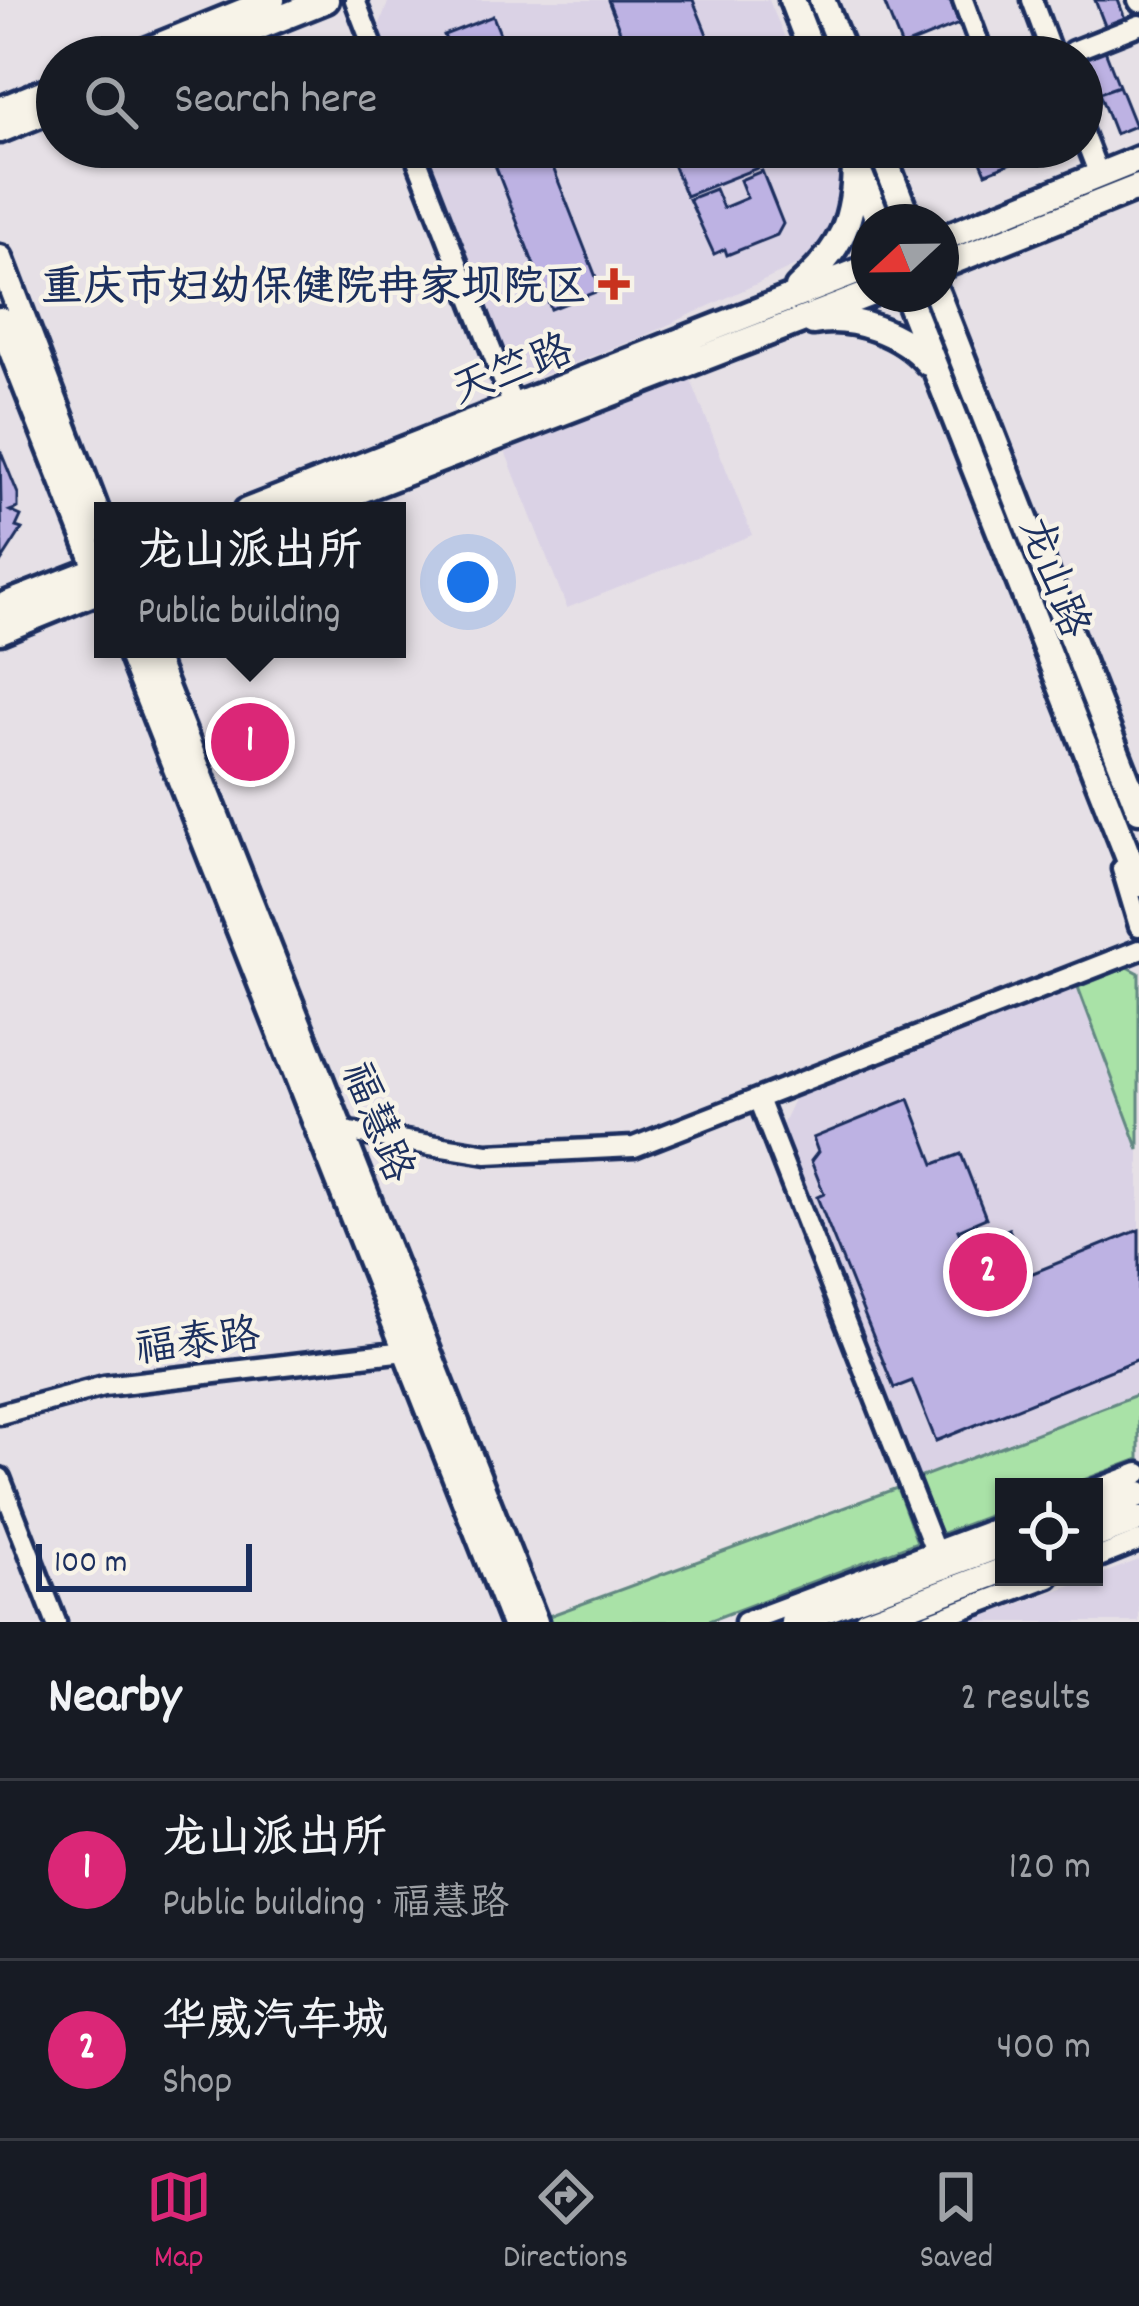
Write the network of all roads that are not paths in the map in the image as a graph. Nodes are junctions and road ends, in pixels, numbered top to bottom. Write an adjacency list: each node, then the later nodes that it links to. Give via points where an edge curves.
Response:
1 (272, 0): 9 (main road)
2 (326, 0): 10 (main road)
3 (355, 0): 11 (street)
4 (792, 0): 12 (main road)
5 (822, 0): 13 (main road)
6 (963, 0): 14 (street)
7 (1032, 0): 15 (street)
8 (1139, 25): 16 (street)
9 (182, 36)
10 (236, 36)
11 (369, 36)
12 (806, 36)
13 (836, 36)
14 (976, 36)
15 (1046, 36)
16 (1103, 39)
17 (36, 95): 18 (main road)
18 (0, 110)
19 (36, 115): 20 (main road)
20 (0, 130)
21 (1139, 159): 27 (main road)
22 (420, 168): 42 (street)
23 (851, 168): 36 (main road, via 849,228 827,263)
24 (858, 168): 29 (main road)
25 (888, 168): 30 (main road)
26 (1096, 168): 27 (street)
27 (1099, 175): 31 (main road)
28 (1139, 187): 33 (main road)
29 (872, 204)
30 (902, 204)
31 (959, 232)
32 (0, 258): 45 (main road)
33 (959, 259)
34 (851, 274): 36 (main road, 天竺路)
35 (851, 301): 40 (main road, 天竺路)
36 (784, 302): 42 (main road, 天竺路)
37 (913, 312): 41 (main road, 龙山路)
38 (944, 312): 53 (main road, 龙山路)
39 (0, 320): 46 (main road)
40 (776, 330): 41 (main road, via 844,320 914,348); 42 (main road, 天竺路)
41 (938, 377): 54 (main road, 龙山路)
42 (518, 418): 43 (main road, 天竺路); 44 (main road, 天竺路)
43 (274, 502)
44 (327, 502)
45 (94, 505)
46 (94, 557)
47 (94, 579): 49 (main road)
48 (94, 581): 50 (main road)
49 (0, 607)
50 (0, 631)
51 (133, 658): 60 (main road, 福慧路)
52 (154, 658): 59 (main road, 福慧路)
53 (1137, 802)
54 (1104, 806): 55 (main road, 龙山路); 56 (street)
55 (1139, 884)
56 (1139, 926)
57 (1139, 950): 58 (street)
58 (758, 1099): 59 (street, via 634,1147 487,1154); 72 (street)
59 (343, 1131): 79 (main road, 福慧路)
60 (405, 1351): 61 (street, 福泰路, via 104,1386); 78 (main road, 福慧路)
61 (0, 1414)
62 (1139, 1473): 64 (street)
63 (0, 1478): 77 (street)
64 (1103, 1487)
65 (1139, 1494): 66 (main road)
66 (1103, 1508)
67 (1139, 1520): 69 (main road)
68 (995, 1528): 72 (street)
69 (1103, 1533)
70 (1139, 1541): 73 (street)
71 (995, 1547): 81 (main road)
72 (935, 1551): 80 (street)
73 (1103, 1555)
74 (995, 1573): 82 (main road)
75 (1029, 1586): 76 (street)
76 (954, 1619): 83 (street)
77 (56, 1622)
78 (512, 1622)
79 (535, 1622)
80 (745, 1622)
81 (793, 1622)
82 (866, 1622)
83 (930, 1622)

